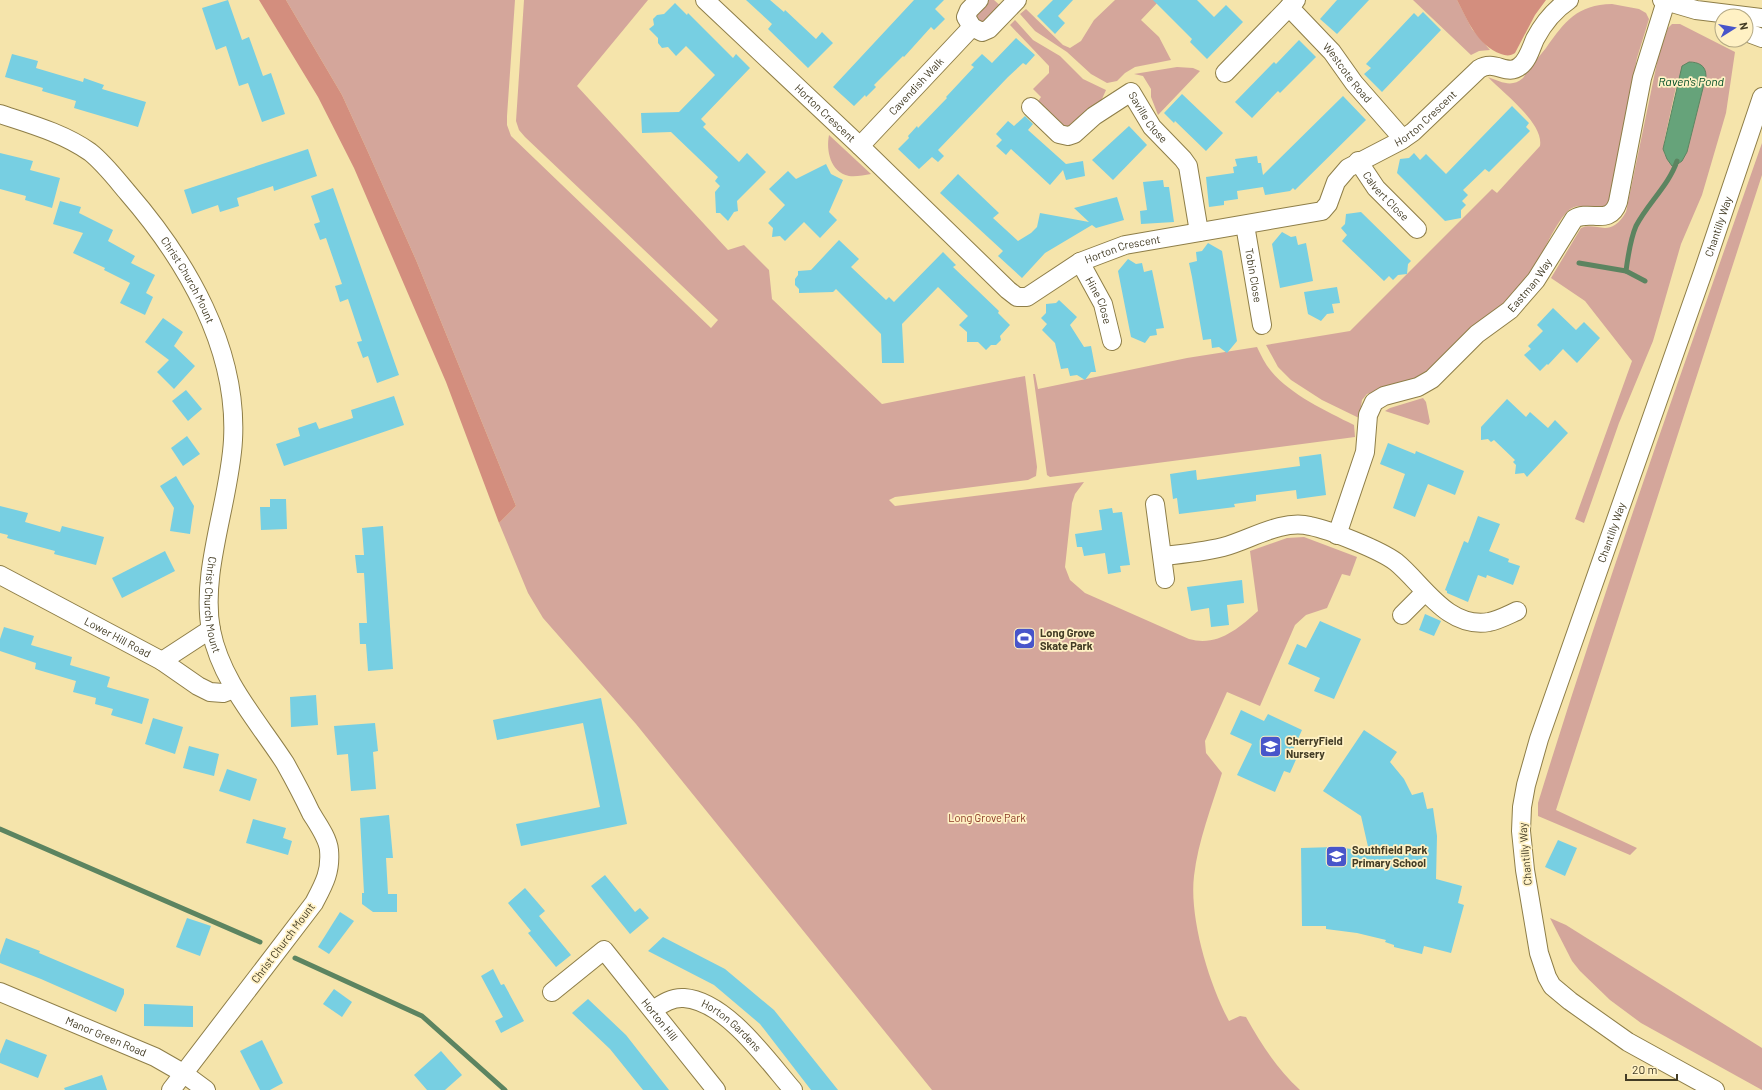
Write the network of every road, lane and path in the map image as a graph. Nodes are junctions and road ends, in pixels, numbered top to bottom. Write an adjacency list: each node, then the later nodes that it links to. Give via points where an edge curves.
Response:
1 (705, 0): 16 (street, Horton Crescent)
2 (979, 0): 10 (street, via 967,15)
3 (1017, 0): 10 (street, via 986,31)
4 (1569, 0): 15 (street, Horton Crescent, via 1542,26 1520,67 1510,70 1492,65 1483,66)
5 (1664, 1): 7 (street); 25 (street, Eastman Way, via 1642,78 1615,210 1605,216 1583,215 1574,219 1522,298 1471,340 1436,376 1424,384 1384,396 1374,402 1367,421 1365,452)
6 (1293, 4): 11 (street); 15 (street, Westcote Road, via 1354,83)
7 (1696, 10): 8 (street); 9 (street)
8 (1714, 18)
9 (1762, 18)
10 (972, 27): 16 (street, Cavendish Walk)
11 (1225, 73)
12 (1762, 96): 43 (street, Chantilly Way, via 1539,739 1522,807 1522,843 1539,953 1552,986 1628,1042)
13 (1032, 107): 20 (street, Saville Close, via 1059,134 1068,136 1135,89 1152,127 1188,166)
14 (0, 114): 32 (street, Christ Church Mount, via 62,136 91,153 142,209 172,250 196,291 211,324 224,362 232,400 233,438 231,469 211,574 208,601)
15 (1403, 139): 17 (street, Horton Crescent)
16 (860, 146): 21 (street, Horton Crescent, via 1017,297 1030,296)
17 (1358, 161): 18 (street, Horton Crescent, via 1340,177 1328,204 1322,211); 19 (street, Calvert Close, via 1376,188)
18 (1245, 225): 20 (street, Horton Crescent); 22 (street, Tobin Close)
19 (1417, 229)
20 (1199, 232): 21 (street, Horton Crescent, via 1125,245)
21 (1080, 262): 23 (street, Hine Close, via 1103,304)
22 (1262, 325)
23 (1112, 341)
24 (1155, 504): 26 (street)
25 (1337, 535): 26 (street, via 1310,526 1292,524 1217,549); 29 (street, via 1392,559)
26 (1163, 556): 28 (street)
27 (0, 575): 33 (street, Lower Hill Road)
28 (1166, 579)
29 (1425, 592): 30 (street, via 1450,613 1470,620 1490,622); 31 (street)
30 (1518, 611)
31 (1402, 614)
32 (211, 629): 33 (street); 34 (street, Christ Church Mount, via 220,662)
33 (162, 661): 34 (street, Lower Hill Road, via 210,692 223,693)
34 (234, 689): 38 (street, Christ Church Mount, via 285,764 307,804 329,848 328,875 314,903)
35 (0, 992): 38 (street, Manor Green Road, via 155,1057)
36 (552, 992): 37 (street, Horton Hill, via 604,950)
37 (653, 1010): 41 (street, Horton Hill); 42 (street, Horton Gardens, via 667,1001 684,998 705,1003 726,1018 758,1049)
38 (183, 1073): 39 (street, Christ Church Mount); 40 (street, Manor Green Road)
39 (171, 1090)
40 (206, 1090)
41 (716, 1090)
42 (792, 1090)
43 (1715, 1090)

